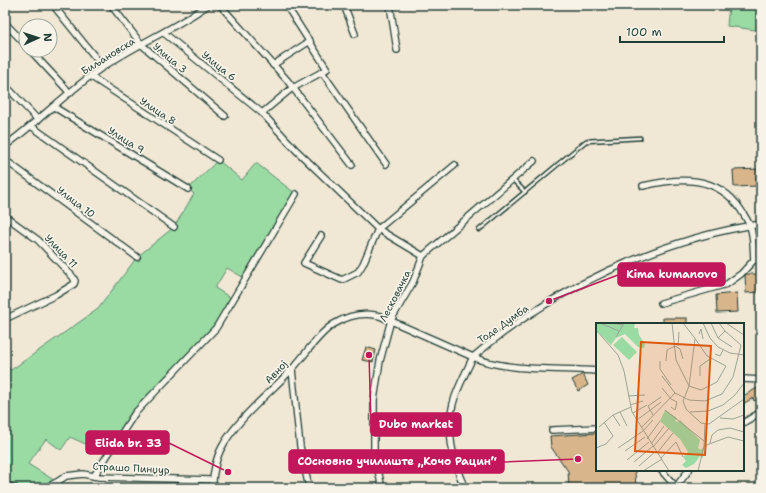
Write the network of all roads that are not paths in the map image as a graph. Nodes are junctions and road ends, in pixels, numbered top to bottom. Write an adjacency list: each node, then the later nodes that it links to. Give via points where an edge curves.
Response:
1 (53, 5): 17 (street)
2 (111, 5): 13 (street, Улица 3)
3 (208, 5): 9 (street, Биљановска)
4 (220, 5): 16 (street)
5 (286, 5): 12 (street)
6 (344, 5): 10 (street)
7 (390, 5): 14 (street)
8 (5, 23): 11 (street)
9 (164, 33): 13 (street, Биљановска); 24 (street, Улица 6)
10 (355, 34)
11 (18, 37)
12 (310, 40): 16 (street); 18 (street, via 327,69)
13 (142, 45): 17 (street, Биљановска); 25 (street, Улица 3)
14 (397, 50)
15 (37, 58): 22 (street)
16 (273, 65): 21 (street)
17 (103, 67): 19 (street, Биљановска)
18 (322, 72): 21 (street); 33 (street)
19 (90, 76): 22 (street, Биљановска); 31 (street, Улица 8)
20 (5, 85): 26 (street)
21 (291, 88): 24 (street); 34 (street)
22 (70, 93): 23 (street, Биљановска)
23 (54, 107): 26 (street, Биљановска); 38 (street, Улица 9)
24 (262, 113): 45 (street, Улица 6, via 296,150)
25 (225, 116)
26 (38, 120): 27 (street, Биљановска)
27 (31, 126): 29 (street, Биљановска); 44 (street)
28 (640, 138): 39 (lane, via 586,141)
29 (5, 146)
30 (5, 160): 49 (street, Улица 10)
31 (218, 160)
32 (534, 161): 36 (street, Лесковачка)
33 (386, 164)
34 (352, 165)
35 (455, 165): 45 (street)
36 (513, 180): 39 (lane); 48 (street, Лесковачка)
37 (643, 186): 43 (street, via 678,180 706,183 731,197)
38 (188, 190)
39 (525, 192): 46 (lane)
40 (296, 194): 66 (street, via 216,328 135,413)
41 (5, 216): 53 (street, Улица 11, via 38,240 75,281 56,295)
42 (761, 224): 43 (street, Тоде Думба)
43 (750, 225): 50 (street); 55 (street, Тоде Думба, via 687,241 613,269 527,317)
44 (174, 227)
45 (378, 229): 47 (street, via 358,272 342,280 304,263); 48 (street, Улица 6)
46 (479, 230)
47 (321, 236)
48 (423, 256): 54 (street, Лесковачка, via 413,282)
49 (137, 257)
50 (754, 260): 51 (street); 52 (street, via 727,284)
51 (761, 260)
52 (661, 303)
53 (5, 319)
54 (391, 320): 55 (street, Тоде Думба); 56 (street, Авној, via 370,314 356,314 346,318 333,325); 74 (street, Лесковачка, via 380,361 374,400 374,452)
55 (473, 357): 57 (street, via 490,363); 75 (street, via 454,399 450,425 455,458)
56 (292, 368): 67 (street, Авној, via 231,432 221,448); 73 (street, via 300,446)
57 (596, 371)
58 (744, 379): 59 (street)
59 (761, 380)
60 (761, 412): 61 (street)
61 (744, 422)
62 (596, 428): 63 (street)
63 (552, 430)
64 (662, 471): 76 (street)
65 (688, 471): 76 (street)
66 (94, 476): 67 (street, Страшо Пинџур); 68 (street, Страшо Пинџур, via 74,474 66,476)
67 (212, 480): 72 (street, Авној)
68 (58, 485): 71 (street, Страшо Пинџур)
69 (5, 486): 70 (street)
70 (15, 488)
71 (45, 488)
72 (213, 488)
73 (308, 488)
74 (382, 488)
75 (465, 488)
76 (675, 488)

